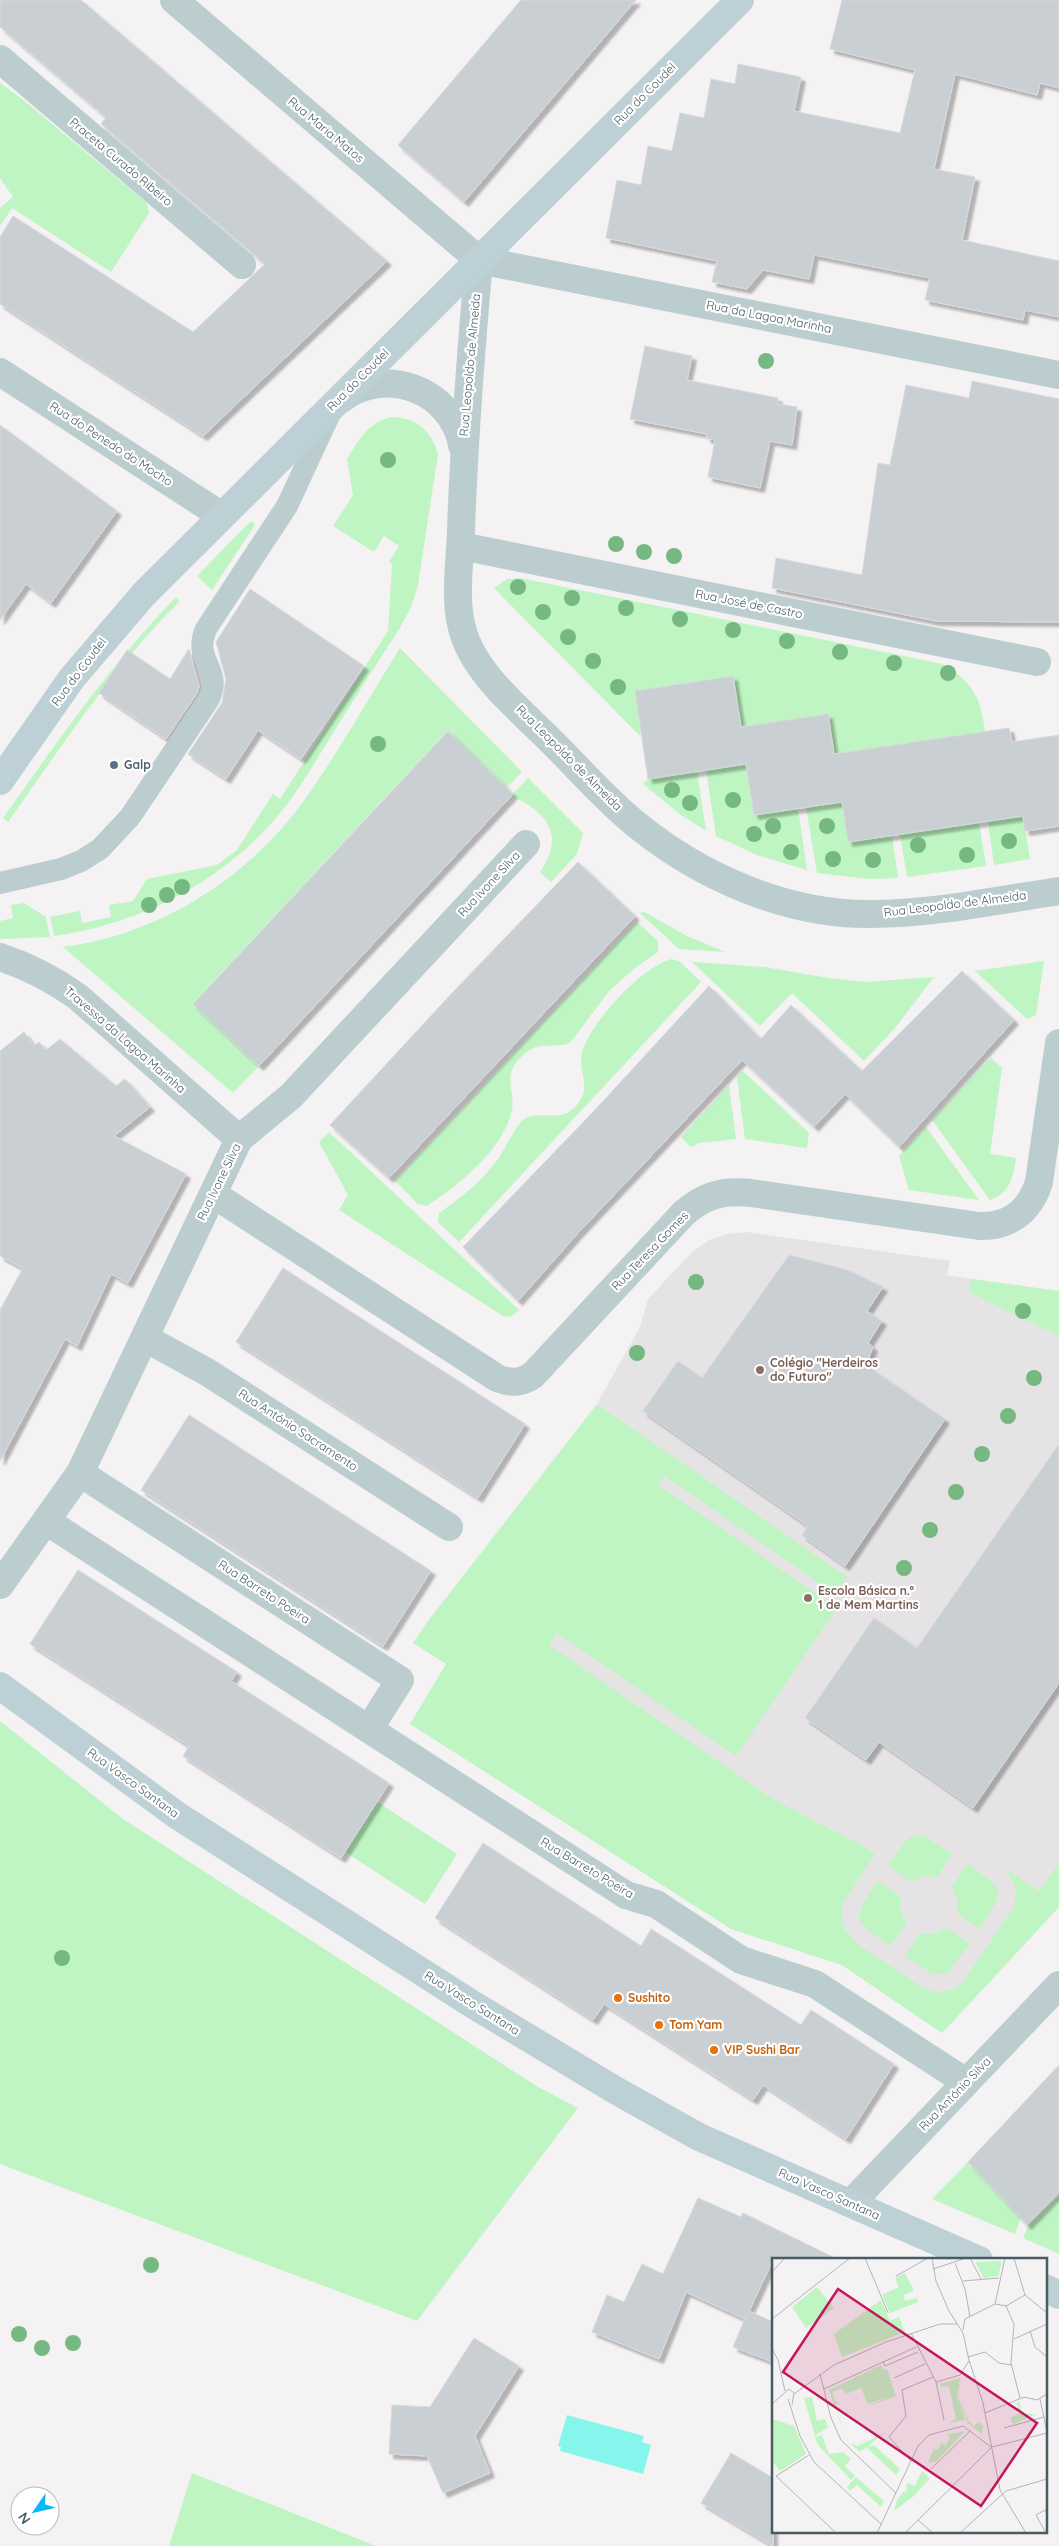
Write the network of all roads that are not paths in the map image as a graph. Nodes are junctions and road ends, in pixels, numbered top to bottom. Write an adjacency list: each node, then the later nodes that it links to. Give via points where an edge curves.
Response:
1 (174, 0): 4 (street, Rua Maria Matos)
2 (740, 0): 4 (street, Rua do Coudel)
3 (0, 59): 5 (street, Praceta Curado Ribeiro)
4 (479, 260): 7 (street, Rua da Lagoa Marinha); 8 (street, Rua do Coudel); 9 (street, Rua Leopoldo de Almeida)
5 (242, 265)
6 (0, 372): 10 (street, Rua do Penedo do Mocho)
7 (1059, 375)
8 (335, 404): 9 (street, via 350,392 368,385 394,383 413,388 430,396 450,414); 10 (street, Rua do Coudel); 15 (lane, via 287,506 206,629 200,646 214,682 209,699 130,817 100,849 81,861 47,873)
9 (464, 450): 11 (street, Rua Leopoldo de Almeida)
10 (222, 516): 13 (street, Rua do Coudel, via 107,635 72,678)
11 (461, 546): 12 (street, Rua José de Castro); 16 (street, Rua Leopoldo de Almeida, via 461,626 473,658 483,672 613,803 662,843 696,865 744,888 775,898 828,910 868,914 925,910)
12 (1038, 662)
13 (0, 781)
14 (526, 844): 19 (street, Rua Ivone Silva, via 291,1096)
15 (0, 883)
16 (1059, 891)
17 (0, 958): 19 (street, Travessa da Lagoa Marinha, via 36,970 78,997)
18 (1059, 1042): 20 (street, Rua Teresa Gomes, via 1039,1182 1028,1206 1017,1216 991,1227 751,1192 715,1194 698,1201 684,1213 533,1375 519,1382 497,1378)
19 (239, 1139): 20 (street, Rua Ivone Silva)
20 (213, 1194): 21 (street, Rua Ivone Silva)
21 (145, 1338): 22 (street, Rua Ivone Silva); 24 (street, Rua António Sacramento, via 207,1372)
22 (80, 1473): 23 (street, Rua Ivone Silva); 27 (street, Rua Barreto Poeira, via 400,1680)
23 (46, 1521): 25 (street, Rua Ivone Silva); 27 (street, Rua Barreto Poeira)
24 (449, 1527)
25 (0, 1586)
26 (0, 1686): 30 (street, Rua Vasco Santana, via 178,1816 506,2024 699,2137)
27 (369, 1729): 29 (street, Rua Barreto Poeira, via 626,1895 656,1904 741,1960 815,1984)
28 (1059, 1985): 29 (street, Rua António Silva)
29 (966, 2082): 30 (street, Rua António Silva)
30 (851, 2203): 31 (street, Rua Vasco Santana)
31 (975, 2258)

